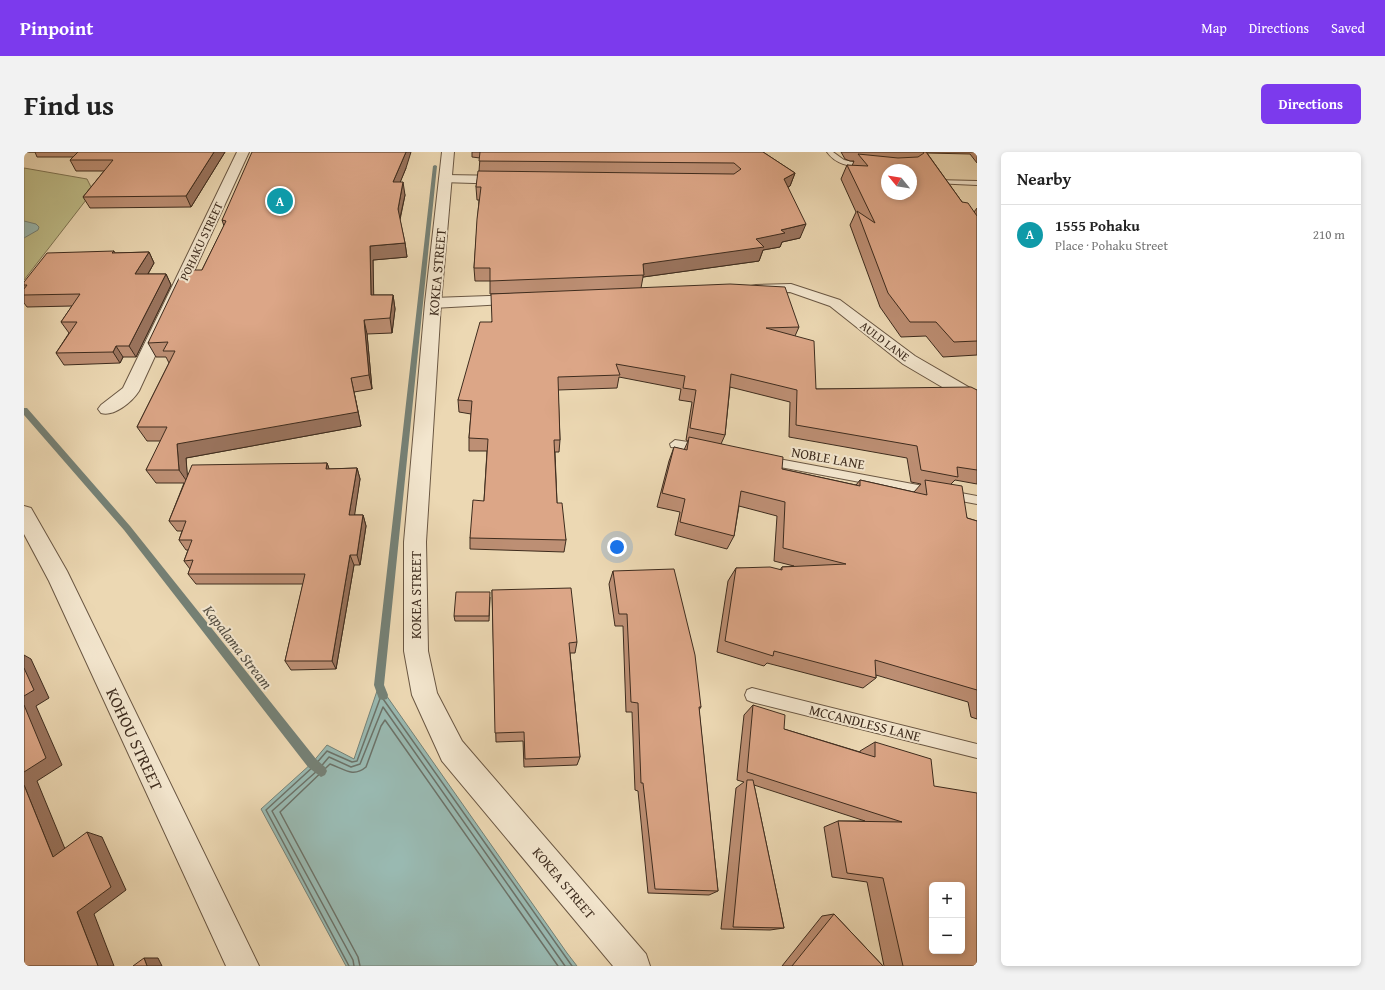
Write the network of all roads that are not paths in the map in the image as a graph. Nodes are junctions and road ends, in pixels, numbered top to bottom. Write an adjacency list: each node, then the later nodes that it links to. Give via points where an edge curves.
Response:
1 (243, 152): 13 (street, POHAKU STREET, via 130,390)
2 (448, 152): 5 (street, KOKEA STREET)
3 (830, 152): 4 (lane, via 846,164)
4 (872, 166)
5 (445, 179): 6 (street); 11 (street, KOKEA STREET)
6 (517, 180)
7 (977, 182): 8 (lane)
8 (941, 184)
9 (743, 290): 12 (street, AULD LANE, via 791,288 809,292 835,304 909,360)
10 (537, 299): 11 (street)
11 (434, 303): 22 (street, KOKEA STREET, via 415,542 416,651 425,695 452,751)
12 (977, 400)
13 (107, 408)
14 (675, 444): 15 (lane)
15 (713, 451)
16 (760, 459): 17 (lane, NOBLE LANE)
17 (977, 500)
18 (24, 514): 21 (street, KOHOU STREET, via 59,578)
19 (752, 695): 20 (lane, MCCANDLESS LANE)
20 (977, 751)
21 (243, 966)
22 (634, 966)

